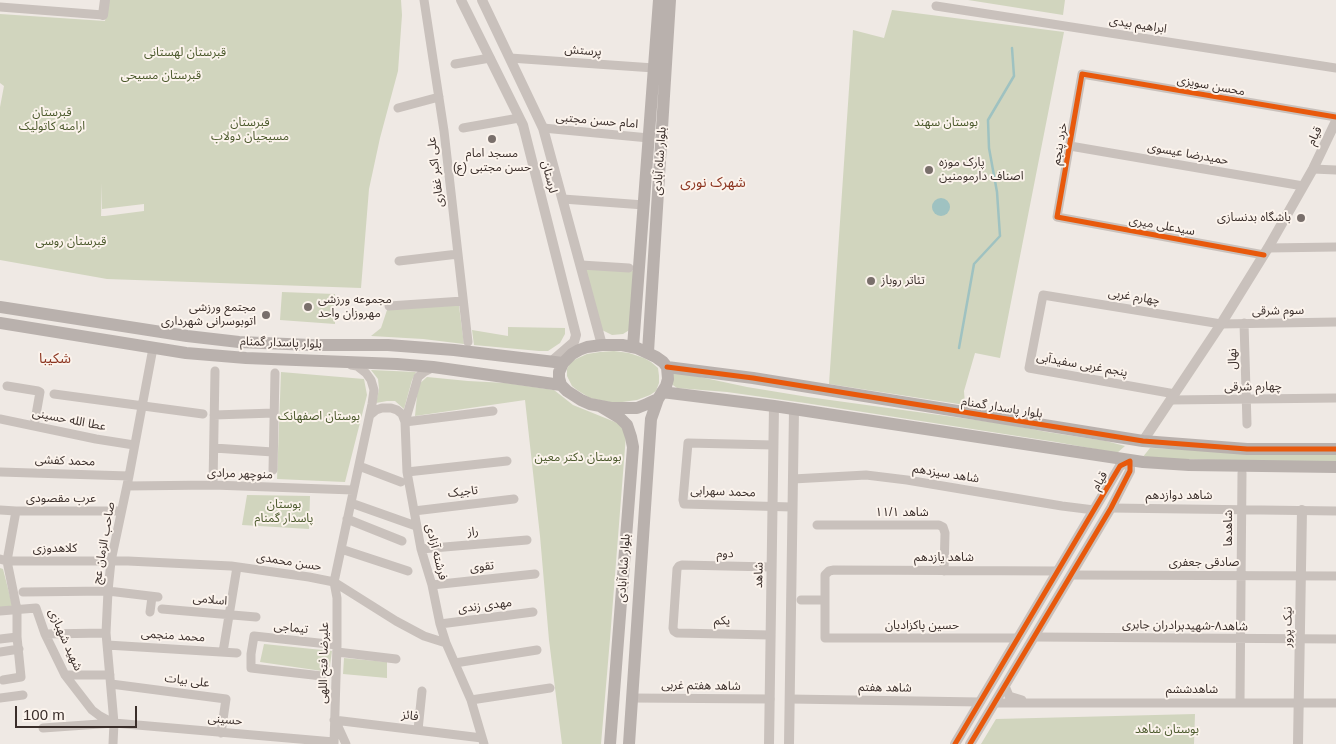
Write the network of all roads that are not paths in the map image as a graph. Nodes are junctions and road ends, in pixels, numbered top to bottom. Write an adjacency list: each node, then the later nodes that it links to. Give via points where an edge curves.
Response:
1 (105, 0): 11 (street)
2 (424, 0): 18 (street, علی اکبر غفاری)
3 (461, 0): 12 (street, لرستان)
4 (482, 0): 13 (street, لرستان)
5 (652, 0): 6 (street)
6 (659, 0): 15 (main road, بلوار شاه آبادی)
7 (670, 0): 51 (main road, بلوار شاه آبادی)
8 (40, 5): 10 (street); 11 (street)
9 (936, 6): 16 (street, ابراهیم بیدی)
10 (0, 7)
11 (103, 15)
12 (490, 58): 14 (street); 21 (street, لرستان)
13 (510, 58): 15 (street, پرستش); 24 (street, لرستان)
14 (455, 64)
15 (654, 68): 25 (main road, بلوار شاه آبادی)
16 (1336, 68)
17 (1082, 74): 20 (street, محسن سویزی); 26 (street, خرد پنجم)
18 (439, 97): 19 (street); 35 (street, علی اکبر غفاری)
19 (398, 108)
20 (1336, 117)
21 (520, 118): 23 (street); 53 (street, لرستان, via 576,335)
22 (1336, 121): 27 (street, قیام)
23 (463, 128)
24 (543, 128): 25 (street, امام حسن مجتبی); 30 (street, لرستان)
25 (649, 138): 31 (main road, بلوار شاه آبادی)
26 (1070, 146): 29 (street, حمیدرضا عیسوی); 32 (street, خرد پنجم)
27 (1313, 169): 28 (street); 29 (street, قیام)
28 (1336, 170)
29 (1303, 186): 34 (street, قیام)
30 (563, 199): 31 (street); 37 (street, لرستان)
31 (644, 205): 49 (main road, بلوار شاه آبادی)
32 (1057, 217): 34 (street, سیدعلی میری)
33 (1336, 247): 34 (street, سیدعلی میری)
34 (1266, 251): 46 (street, قیام)
35 (458, 254): 36 (street); 40 (street, علی اکبر غفاری)
36 (399, 261)
37 (581, 265): 38 (street); 48 (street, لرستان)
38 (629, 268)
39 (1043, 295): 46 (street, چهارم غربی); 62 (street, پنجم غربی سفیدآبی, via 1029,368)
40 (463, 301): 41 (street); 47 (street, علی اکبر غفاری)
41 (389, 306)
42 (0, 307): 53 (main road, بلوار پاسدار گمنام, via 239,342 388,345)
43 (1336, 322): 45 (street, سوم شرقی)
44 (0, 323): 50 (main road, بلوار پاسدار گمنام)
45 (1244, 323): 46 (street, سوم شرقی); 64 (street, نهال)
46 (1221, 324): 62 (street, قیام)
47 (468, 342)
48 (602, 345): 49 (main road); 53 (main road, via 579,350)
49 (633, 347): 51 (main road)
50 (153, 348): 52 (main road, بلوار پاسدار گمنام, via 246,358); 65 (street, صاحب الزمان عج)
51 (648, 352): 55 (main road)
52 (337, 361): 54 (main road, بلوار پاسدار گمنام); 73 (street, علیرضا فتح‌ اللهی, via 357,366 372,380 374,390)
53 (557, 362): 58 (main road)
54 (433, 367): 58 (main road, بلوار پاسدار گمنام); 75 (street, فرشته آزادی, via 418,377)
55 (666, 367): 61 (main road, via 668,379); 78 (main road, بلوار پاسدار گمنام)
56 (215, 371): 72 (street)
57 (275, 373): 70 (street)
58 (562, 385): 66 (main road, via 581,400)
59 (7, 386): 77 (street, via 40,392)
60 (54, 394): 65 (street)
61 (660, 395): 66 (main road, via 637,408); 67 (main road); 174 (main road, بلوار شاه آبادی, via 651,419)
62 (1173, 397): 64 (street, چهارم شرقی); 78 (street, قیام)
63 (1336, 398): 64 (street, چهارم شرقی)
64 (1246, 400): 76 (street, نهال)
65 (143, 405): 71 (street); 79 (street, صاحب الزمان عج)
66 (600, 406): 195 (main road, بلوار شاه آبادی, via 627,425 633,447)
67 (774, 406): 68 (main road); 80 (street, شاهد)
68 (794, 410): 85 (main road); 93 (street)
69 (493, 411): 75 (street)
70 (274, 413): 72 (street); 83 (street)
71 (203, 414)
72 (214, 414): 81 (street)
73 (370, 415): 75 (street, via 382,408 391,408 402,414); 86 (street, علیرضا فتح‌ اللهی)
74 (0, 419): 77 (street, عطا الله حسینی)
75 (405, 422): 90 (street, فرشته آزادی)
76 (1247, 424)
77 (34, 426): 79 (street, عطا الله حسینی)
78 (1143, 441): 82 (main road, بلوار پاسدار گمنام, via 1247,449)
79 (134, 445): 92 (street, صاحب الزمان عج)
80 (773, 445): 100 (street, شاهد); 100 (street, محمد سهرابی, via 688,443 683,500 684,504)
81 (214, 448): 83 (street); 95 (street)
82 (1336, 449)
83 (273, 452): 88 (street)
84 (507, 461): 90 (street)
85 (1130, 461): 87 (main road); 102 (street, قیام, via 1130,471); 105 (street, قیام, via 1120,466)
86 (359, 466): 94 (street); 97 (street, علیرضا فتح‌ اللهی)
87 (1336, 467)
88 (273, 470)
89 (0, 472): 92 (street, محمد کفشی)
90 (407, 472): 109 (street, فرشته آزادی)
91 (1242, 473): 103 (street, شاهدها)
92 (129, 476): 96 (street, صاحب الزمان عج)
93 (793, 478): 101 (street); 105 (street, شاهد سیزدهم, via 866,475)
94 (402, 482)
95 (213, 485): 96 (street, منوچهر مرادی); 97 (street, منوچهر مرادی)
96 (127, 486): 108 (street, صاحب الزمان عج)
97 (353, 490): 99 (street, علیرضا فتح‌ اللهی)
98 (514, 499): 109 (street, تاجیک)
99 (351, 502): 111 (street, علیرضا فتح‌ اللهی); 113 (street)
100 (772, 507): 101 (street, محمد سهرابی); 121 (street, شاهد)
101 (792, 507): 176 (street)
102 (1111, 508): 103 (street, شاهد دوازدهم); 126 (street, قیام)
103 (1241, 509): 106 (street, شاهد دوازدهم); 127 (street, شاهدها)
104 (0, 510): 107 (street, عرب مقصودی)
105 (1094, 510): 124 (street, قیام)
106 (1302, 510): 110 (street, شاهد دوازدهم); 128 (street, نیک پرور)
107 (16, 511): 108 (street, عرب مقصودی); 118 (street)
108 (121, 511): 119 (street, صاحب الزمان عج)
109 (414, 511): 113 (street, فرشته آزادی)
110 (1336, 511)
111 (347, 519): 115 (street); 116 (street, علیرضا فتح‌ اللهی)
112 (817, 525): 122 (street, شاهد ۱۱/۱, via 939,525 945,533)
113 (416, 526): 117 (street, فرشته آزادی)
114 (527, 540): 117 (street, راز)
115 (402, 541)
116 (341, 549): 123 (street); 130 (street, علیرضا فتح‌ اللهی)
117 (421, 549): 131 (street, فرشته آزادی)
118 (3, 560): 119 (street, کلاهدوزی); 137 (street)
119 (111, 561): 120 (street, حسن محمدی); 132 (street, صاحب الزمان عج)
120 (237, 567): 130 (street, حسن محمدی); 141 (street)
121 (771, 567): 144 (street, دوم, via 679,566); 147 (street, شاهد)
122 (944, 570): 124 (street, شاهد یازدهم); 135 (street, شاهد یازدهم, via 829,571 825,575)
123 (408, 571)
124 (1058, 571): 150 (street, قیام)
125 (535, 574): 131 (street, تقوی)
126 (1071, 575): 127 (street, صادقی جعفری); 149 (street, قیام)
127 (1241, 575): 128 (street, صادقی جعفری); 152 (street, شاهدها)
128 (1301, 576): 129 (street, صادقی جعفری); 153 (street, نیک پرور)
129 (1336, 576)
130 (334, 582): 155 (street, حسن محمدی, via 424,636); 158 (street, علیرضا فتح‌ اللهی)
131 (432, 585): 143 (street, فرشته آزادی)
132 (108, 591): 133 (street); 139 (street, via 155,597); 145 (street, صاحب الزمان عج)
133 (23, 592)
134 (801, 600): 135 (street)
135 (825, 600): 150 (street, حسین پاکزادیان, via 825,638)
136 (162, 608): 141 (street, اسلامی)
137 (17, 610): 138 (street); 146 (street, شهید شهبازی, via 36,608); 148 (street)
138 (0, 611)
139 (150, 612)
140 (533, 612): 143 (street, مهدی زندی)
141 (229, 614): 142 (street, اسلامی); 161 (street)
142 (256, 617)
143 (440, 624): 155 (street, فرشته آزادی)
144 (674, 631): 147 (street, یکم)
145 (106, 633): 146 (street); 156 (street, صاحب الزمان عج)
146 (45, 634): 165 (street, شهید شهبازی)
147 (770, 635): 175 (street, شاهد)
148 (17, 637): 151 (street); 157 (street)
149 (1034, 637): 152 (street, شاهد۸-شهیدبرادران جابری); 169 (street, قیام)
150 (1018, 638): 178 (street, قیام)
151 (0, 639)
152 (1240, 639): 153 (street, شاهد۸-شهیدبرادران جابری); 181 (street, شاهدها)
153 (1300, 639): 154 (street, شاهد۸-شهیدبرادران جابری); 182 (street, نیک پرور)
154 (1336, 639)
155 (446, 644): 164 (street, فرشته آزادی)
156 (107, 645): 161 (street, محمد منجمی); 167 (street, صاحب الزمان عج)
157 (18, 649): 160 (street); 168 (street, via 21,677)
158 (337, 649): 163 (street); 166 (street, تیماجی, via 254,636 251,668); 184 (street, علیرضا فتح‌ اللهی)
159 (537, 650): 164 (street)
160 (0, 652)
161 (222, 652): 162 (street, محمد منجمی)
162 (237, 653)
163 (396, 659)
164 (454, 663): 177 (street, فرشته آزادی)
165 (65, 675): 167 (street); 185 (street, شهید شهبازی, via 92,710)
166 (322, 676)
167 (110, 679): 185 (street, صاحب الزمان عج); 188 (street, علی بیات, via 226,699)
168 (3, 680)
169 (1005, 686): 179 (street, قیام); 180 (street, شاهدششم, via 1009,696 1014,698)
170 (550, 688): 177 (street)
171 (422, 691): 187 (street)
172 (23, 695): 173 (street)
173 (0, 698)
174 (632, 698): 175 (street, شاهد هفتم غربی); 196 (main road, بلوار شاه آبادی)
175 (770, 699): 197 (street, شاهد)
176 (790, 699): 178 (street, شاهد هفتم); 198 (street)
177 (471, 700): 191 (street, فرشته آزادی)
178 (980, 702): 179 (street); 199 (street, قیام)
179 (996, 703): 180 (street, شاهدششم); 200 (street, قیام)
180 (1048, 703): 181 (street, شاهدششم)
181 (1240, 703): 182 (street, شاهدششم)
182 (1299, 703): 183 (street, شاهدششم); 201 (street, نیک پرور)
183 (1336, 703)
184 (334, 720): 187 (street, فائز); 192 (street, علیرضا فتح‌ اللهی); 194 (street)
185 (114, 723): 186 (street, حسینی); 188 (street, حسینی); 193 (street, صاحب الزمان عج)
186 (43, 728)
187 (418, 730): 191 (street, فائز)
188 (222, 733): 189 (street, حسینی)
189 (250, 740): 190 (street, حسینی)
190 (283, 741): 192 (street, حسینی)
191 (483, 741)
192 (334, 743)
193 (113, 744)
194 (346, 744)
195 (610, 744)
196 (629, 744)
197 (769, 744)
198 (790, 744)
199 (955, 744)
200 (970, 744)
201 (1298, 744)

